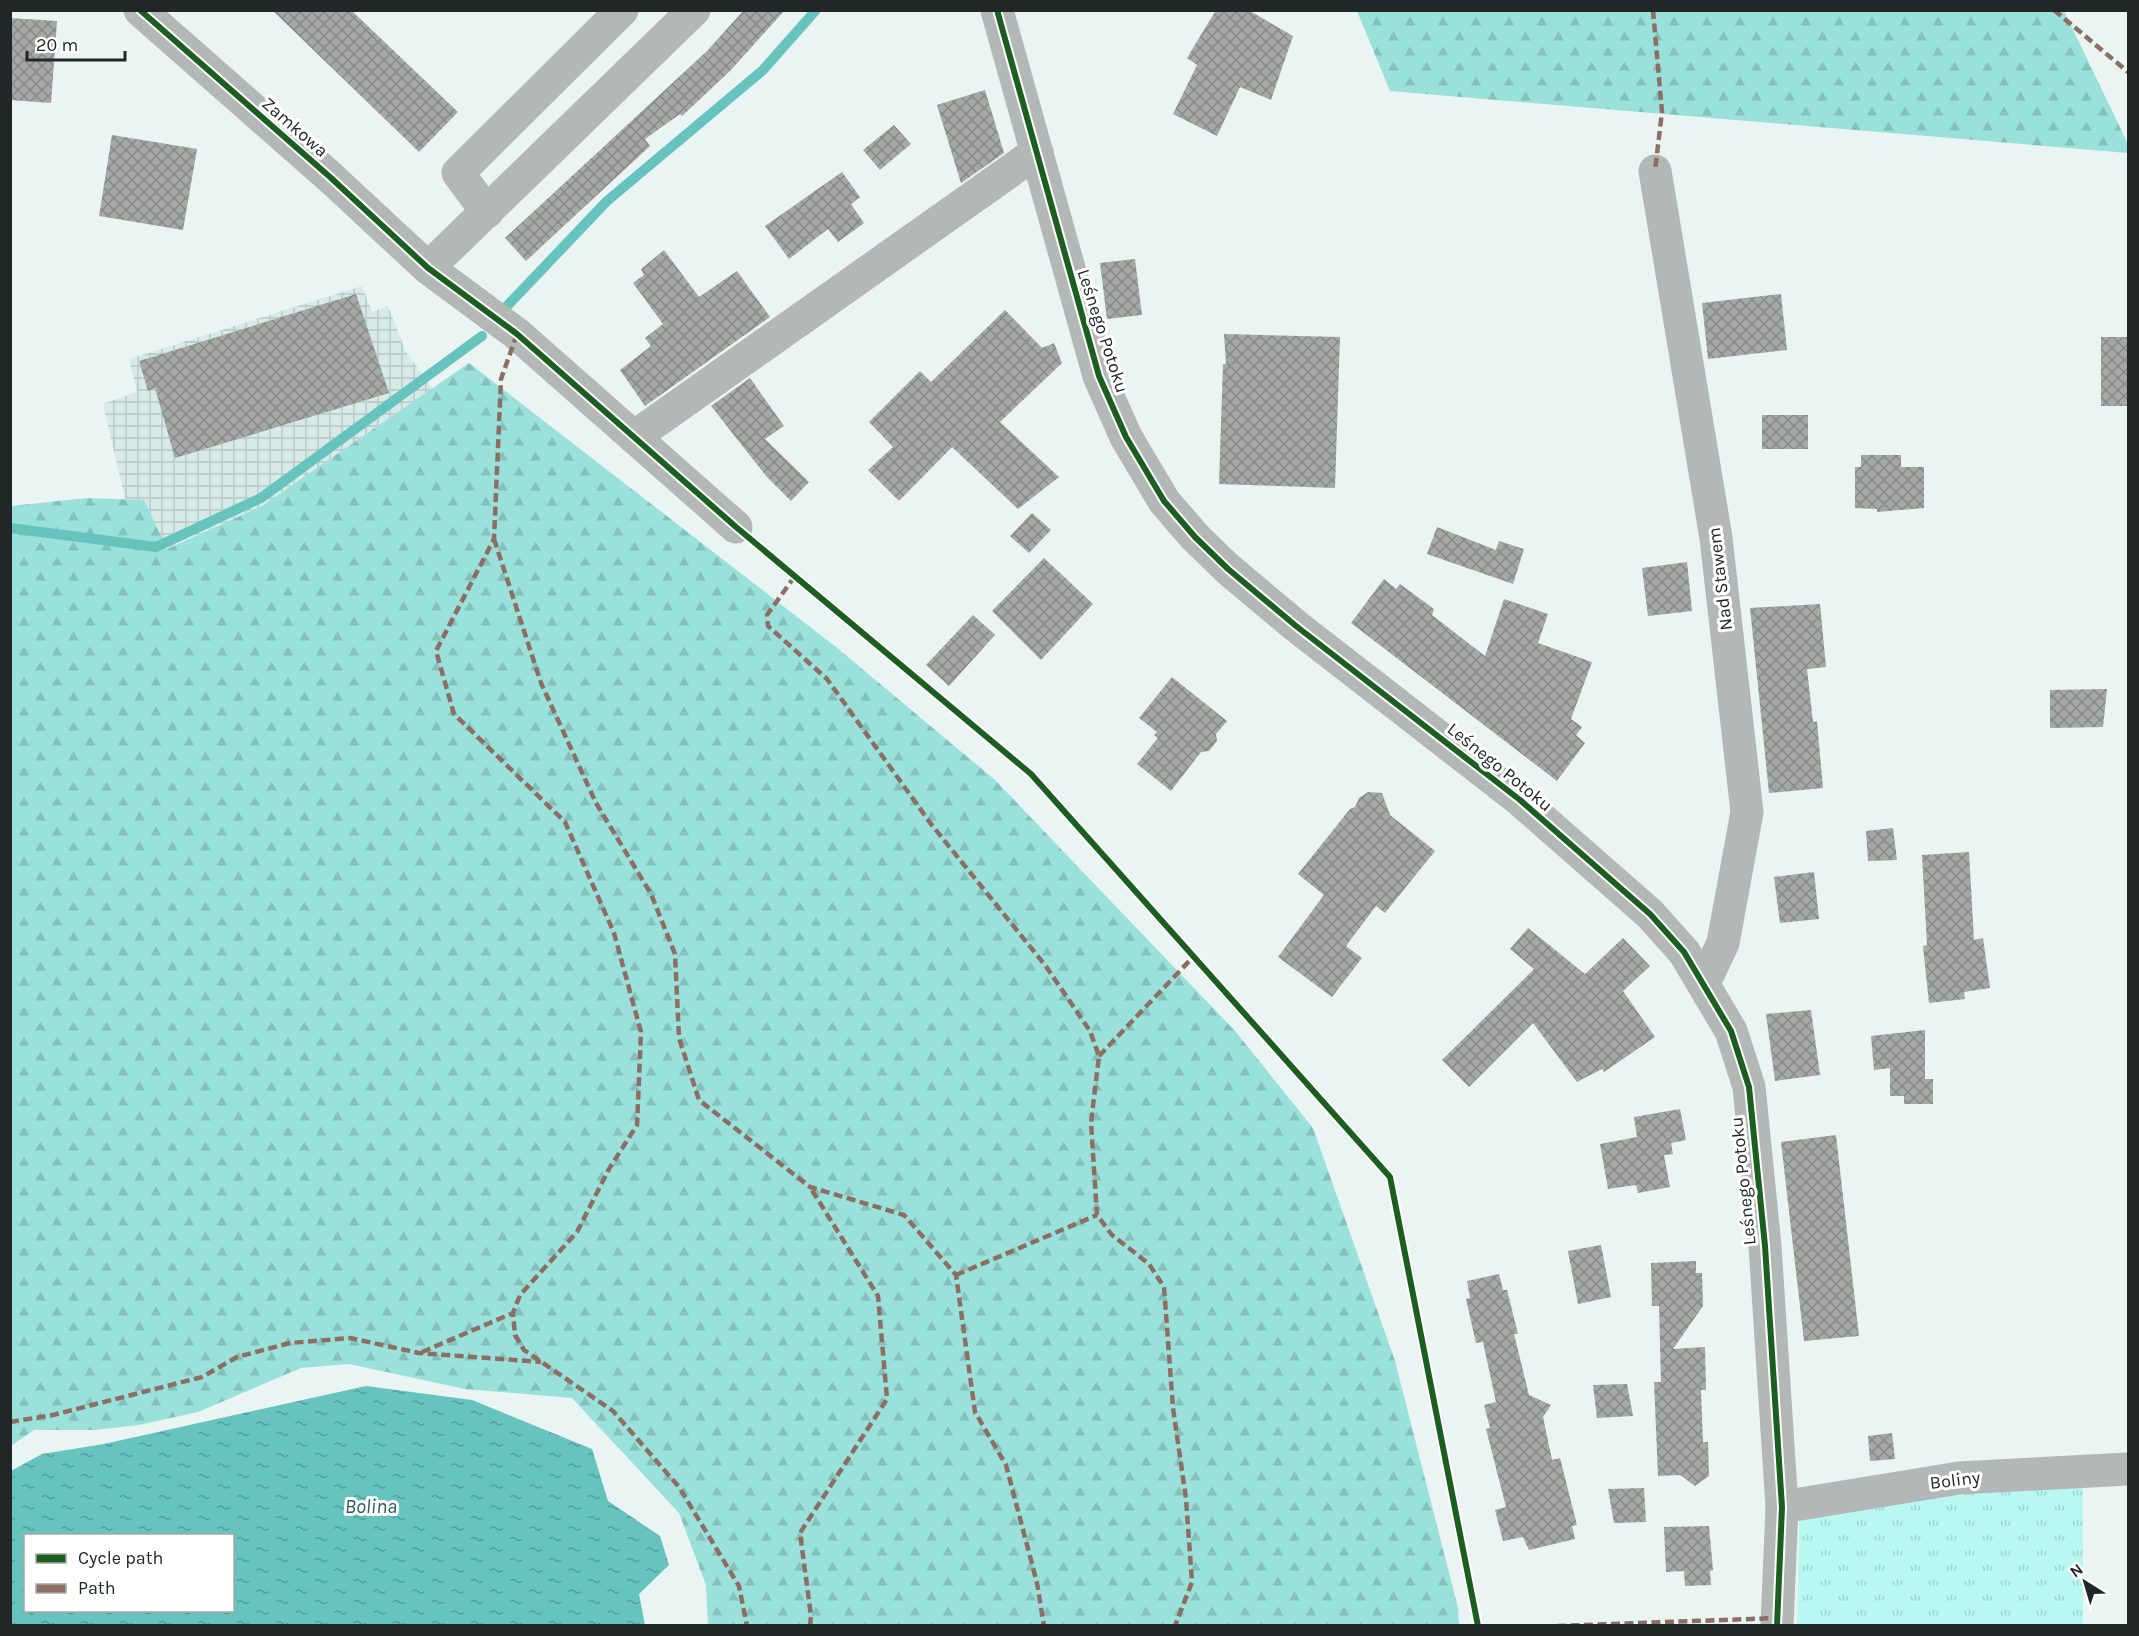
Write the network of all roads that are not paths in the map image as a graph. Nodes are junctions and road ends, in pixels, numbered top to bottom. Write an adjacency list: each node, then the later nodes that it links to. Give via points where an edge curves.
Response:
1 (140, 10): 8 (street, Zamkowa)
2 (622, 10): 7 (street, via 458,173)
3 (694, 10): 7 (street)
4 (1002, 13): 5 (street, Leśnego Potoku)
5 (1037, 152): 9 (street); 11 (street, Leśnego Potoku, via 1099,376 1126,437 1164,501 1228,569 1520,800 1650,914 1684,952)
6 (1655, 171): 11 (street, Nad Stawem, via 1716,538 1747,812 1723,943)
7 (487, 212): 8 (street)
8 (428, 268): 9 (street, Zamkowa, via 517,334)
9 (634, 437): 10 (street, Zamkowa)
10 (736, 527)
11 (1704, 983): 13 (street, Leśnego Potoku, via 1731,1031 1749,1087 1765,1246)
12 (2128, 1469): 13 (street, Boliny, via 1959,1478)
13 (1782, 1507): 14 (street, Leśnego Potoku)
14 (1778, 1626)

